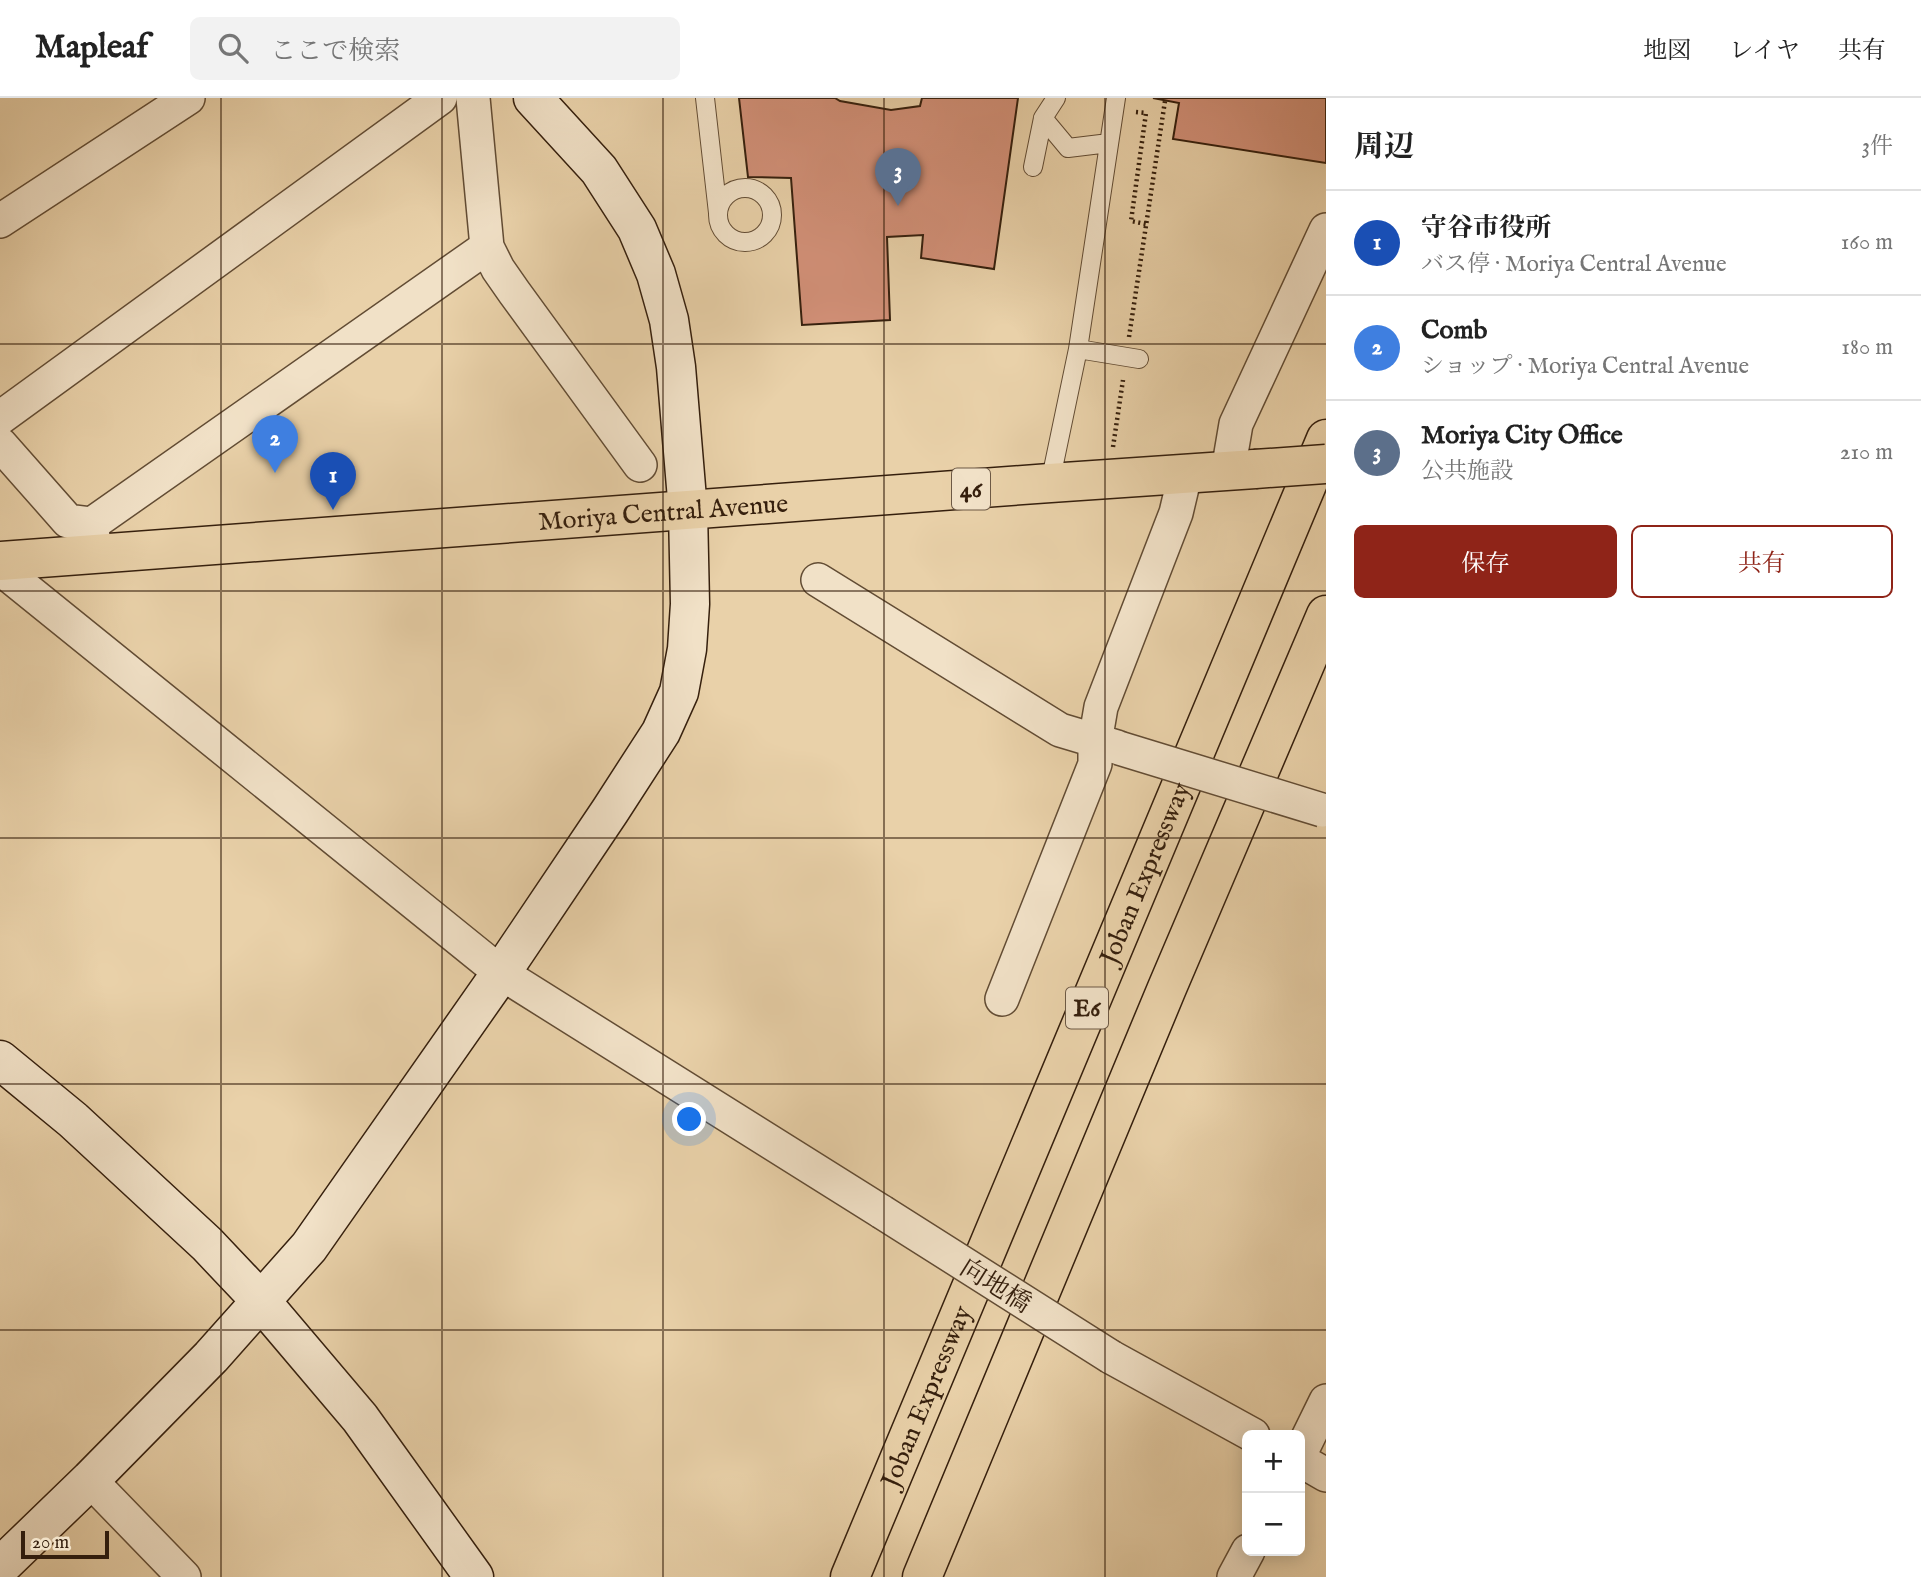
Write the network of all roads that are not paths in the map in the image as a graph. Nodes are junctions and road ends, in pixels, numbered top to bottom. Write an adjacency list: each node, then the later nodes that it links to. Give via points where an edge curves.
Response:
1 (188, 98): 12 (street)
2 (440, 98): 17 (street)
3 (473, 98): 14 (street)
4 (533, 98): 25 (street, via 599,170 637,229 656,274 674,355)
5 (705, 98): 11 (lane)
6 (1056, 98): 8 (lane)
7 (1115, 103): 9 (lane)
8 (1042, 118): 9 (lane, via 1068,148); 10 (lane)
9 (1109, 143): 15 (lane)
10 (1033, 167)
11 (718, 216)
12 (0, 221)
13 (1326, 230): 22 (street, via 1236,424)
14 (487, 247): 21 (street, via 514,292); 26 (street)
15 (1078, 349): 16 (lane); 24 (lane)
16 (1134, 352)
17 (0, 418)
18 (1326, 439): 47 (main road, Joban Expressway / E6)
19 (0, 444): 26 (street, via 68,521)
20 (1326, 464): 22 (main road, Moriya Central Avenue / 46, bridge)
21 (640, 465)
22 (1241, 470): 23 (main road, Moriya Central Avenue / 46)
23 (1185, 475): 24 (main road, Moriya Central Avenue / 46); 31 (street, via 1175,513 1101,707)
24 (1050, 483): 25 (main road, Moriya Central Avenue / 46)
25 (688, 511): 26 (main road, Moriya Central Avenue / 46); 33 (street, via 690,604 679,692 661,732)
26 (93, 539): 27 (main road, Moriya Central Avenue / 46)
27 (0, 561)
28 (0, 568): 33 (street, 向地橋)
29 (818, 580): 31 (street, via 1060,730)
30 (1326, 615): 48 (main road, E6)
31 (1107, 745): 32 (street, bridge); 34 (street, via 1095,764)
32 (1324, 811)
33 (501, 973): 36 (street, via 309,1247); 38 (street, 向地橋, bridge, via 1111,1357)
34 (1002, 999)
35 (0, 1060): 36 (street, via 73,1120)
36 (261, 1300): 42 (street); 46 (street, via 360,1418)
37 (1326, 1401): 39 (street)
38 (1245, 1430)
39 (1305, 1444)
40 (1305, 1464): 41 (street)
41 (1326, 1475)
42 (90, 1480): 44 (street); 45 (street)
43 (1245, 1556): 49 (street)
44 (0, 1567)
45 (184, 1577)
46 (474, 1577)
47 (850, 1577)
48 (922, 1577)
49 (1234, 1577)

